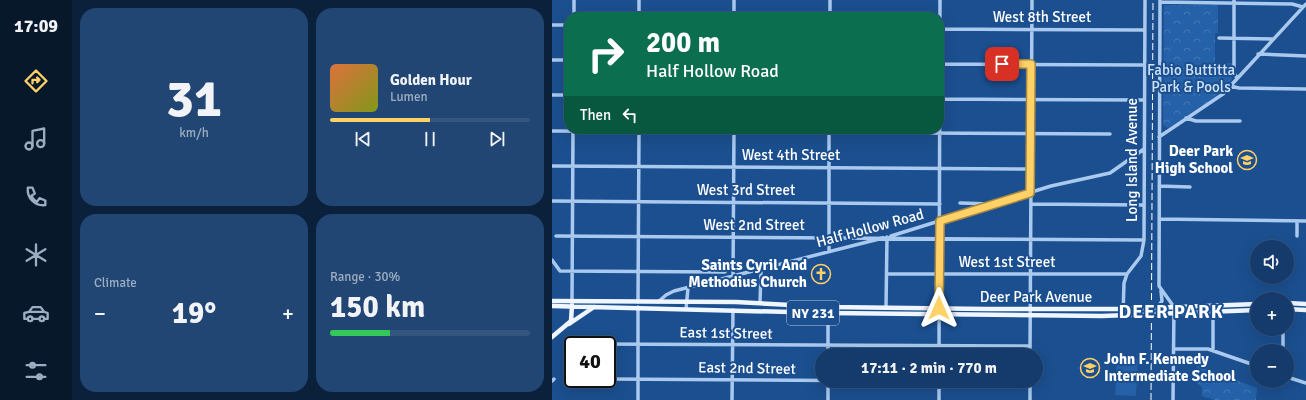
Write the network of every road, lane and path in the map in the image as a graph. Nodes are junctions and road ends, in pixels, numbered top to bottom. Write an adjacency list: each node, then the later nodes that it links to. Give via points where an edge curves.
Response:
1 (574, 0): 12 (street)
2 (639, 0): 13 (street)
3 (734, 0): 14 (street)
4 (830, 0): 15 (street)
5 (940, 0): 16 (street)
6 (1032, 0): 20 (street)
7 (1145, 0): 21 (street, Long Island Avenue)
8 (1160, 1): 9 (street); 51 (street)
9 (1234, 2): 11 (street, via 1292,4); 23 (street)
10 (1306, 4): 11 (street)
11 (1303, 7): 24 (street)
12 (574, 12)
13 (639, 12)
14 (734, 12)
15 (830, 12)
16 (940, 12)
17 (552, 25): 18 (street)
18 (564, 25)
19 (944, 29): 20 (street, West 8th Street)
20 (1032, 29): 21 (street, West 8th Street); 30 (street)
21 (1144, 30): 31 (street, Long Island Avenue)
22 (1219, 38): 23 (street)
23 (1234, 38): 24 (street); 32 (street, via 1234,73)
24 (1273, 39): 25 (street)
25 (1258, 54): 26 (street); 32 (street)
26 (1306, 56)
27 (552, 60): 28 (street)
28 (564, 60)
29 (944, 64): 30 (street)
30 (1031, 64): 31 (street); 38 (street)
31 (1144, 65): 39 (street, Long Island Avenue)
32 (1237, 78): 33 (street)
33 (1230, 86): 34 (street); 40 (street, via 1223,94)
34 (1306, 88)
35 (552, 95): 36 (street)
36 (564, 95)
37 (944, 99): 38 (street)
38 (1031, 99): 39 (street); 49 (street)
39 (1144, 100): 52 (street, Long Island Avenue)
40 (1186, 118): 41 (street, via 1196,121); 51 (street)
41 (1240, 121)
42 (564, 130): 43 (street)
43 (552, 131)
44 (573, 134): 54 (street)
45 (639, 134): 55 (street)
46 (734, 134): 56 (street)
47 (829, 134): 57 (street)
48 (939, 134): 49 (street); 58 (street)
49 (1031, 134): 50 (street); 59 (street)
50 (1110, 134)
51 (1159, 137): 60 (street)
52 (1144, 150): 62 (street, Half Hollow Road, via 1110,174); 72 (street, Long Island Avenue)
53 (552, 166): 54 (street, West 4th Street)
54 (573, 166): 55 (street, West 4th Street); 64 (street)
55 (639, 166): 56 (street, West 4th Street); 65 (street)
56 (733, 167): 57 (street, West 4th Street); 66 (street)
57 (829, 168): 58 (street, West 4th Street); 67 (street)
58 (939, 168): 59 (street, West 4th Street); 69 (street)
59 (1031, 169): 62 (street)
60 (1159, 186): 61 (street); 73 (street)
61 (1190, 187)
62 (1030, 193): 70 (street, Half Hollow Road); 71 (street)
63 (552, 201): 64 (street, West 3rd Street)
64 (573, 201): 65 (street, West 3rd Street); 78 (street)
65 (638, 201): 66 (street, West 3rd Street); 79 (street)
66 (734, 202): 67 (street, West 3rd Street); 82 (street)
67 (829, 203): 69 (street, West 3rd Street); 80 (street)
68 (960, 203): 70 (street)
69 (940, 204): 75 (street)
70 (994, 204): 75 (street, Half Hollow Road)
71 (1031, 204): 72 (street); 85 (street)
72 (1143, 205): 86 (street, Long Island Avenue)
73 (1159, 219): 74 (street); 100 (street)
74 (1297, 220): 76 (street); 81 (street)
75 (940, 221): 83 (street, Half Hollow Road); 84 (street)
76 (1306, 221)
77 (556, 236): 78 (street, West 2nd Street)
78 (573, 236): 79 (street, West 2nd Street); 90 (street)
79 (638, 236): 82 (street, West 2nd Street); 91 (street)
80 (829, 236): 82 (street, West 2nd Street); 83 (street, West 2nd Street); 87 (street)
81 (1297, 236)
82 (733, 237): 98 (street)
83 (888, 237): 84 (street, West 2nd Street); 87 (street, Half Hollow Road); 94 (street)
84 (940, 238): 85 (street, West 2nd Street); 95 (street)
85 (1031, 239): 86 (street, West 2nd Street); 96 (street)
86 (1144, 240): 97 (street, Long Island Avenue, via 1141,256)
87 (829, 252): 89 (street, Half Hollow Road)
88 (552, 260): 90 (street, via 560,271)
89 (760, 270): 98 (street, Half Hollow Road); 106 (street)
90 (572, 271): 91 (street); 108 (street)
91 (638, 271): 92 (street); 103 (street)
92 (711, 272): 93 (street); 99 (street)
93 (725, 272)
94 (887, 274): 95 (street, West 1st Street); 115 (street)
95 (940, 274): 96 (street, West 1st Street); 126 (street)
96 (1031, 274): 97 (street, West 1st Street); 118 (street)
97 (1127, 274): 119 (street, Long Island Avenue, via 1124,283)
98 (733, 277): 99 (street, Half Hollow Road)
99 (713, 282): 101 (street, Half Hollow Road)
100 (1159, 286): 116 (street, via 1162,299); 122 (street)
101 (688, 288): 104 (street, Half Hollow Road, via 664,296); 105 (street)
102 (552, 301): 108 (main road, Deer Park Avenue / NY 231)
103 (638, 302): 104 (main road, Deer Park Avenue / NY 231); 108 (main road, Deer Park Avenue / NY 231)
104 (658, 302): 105 (main road, Deer Park Avenue / NY 231)
105 (686, 302): 106 (main road, Deer Park Avenue / NY 231); 117 (street)
106 (760, 303): 114 (main road, Deer Park Avenue / NY 231)
107 (1294, 303): 109 (main road)
108 (572, 304): 111 (main road, Deer Park Avenue / NY 231); 112 (main road, Deer Park Avenue / NY 231); 130 (main road, via 572,318)
109 (1306, 304)
110 (1250, 305): 122 (main road, Deer Park Avenue / NY 231)
111 (552, 306)
112 (594, 306): 113 (main road, Deer Park Avenue / NY 231); 130 (main road)
113 (638, 307): 117 (main road, Deer Park Avenue / NY 231); 133 (street)
114 (828, 307): 115 (main road, Deer Park Avenue / NY 231); 127 (street)
115 (886, 308): 126 (main road, Deer Park Avenue / NY 231)
116 (1157, 308): 119 (main road, Deer Park Avenue / NY 231); 122 (main road, Deer Park Avenue / NY 231)
117 (686, 309): 121 (main road, Deer Park Avenue / NY 231)
118 (1030, 309): 119 (main road, Deer Park Avenue / NY 231); 126 (main road, Deer Park Avenue / NY 231); 128 (street)
119 (1124, 309): 129 (street, Long Island Avenue)
120 (1294, 309): 125 (main road)
121 (733, 310): 127 (main road, Deer Park Avenue / NY 231); 134 (street)
122 (1174, 310): 123 (main road, Deer Park Avenue / NY 231); 129 (main road, Deer Park Avenue / NY 231); 138 (street)
123 (1213, 310): 124 (main road, Deer Park Avenue / NY 231); 139 (street)
124 (1248, 310)
125 (1306, 310)
126 (939, 311): 127 (main road, Deer Park Avenue / NY 231); 128 (main road, Deer Park Avenue / NY 231); 137 (street)
127 (828, 313): 135 (street)
128 (1030, 315): 129 (main road, Deer Park Avenue / NY 231); 136 (street)
129 (1124, 315)
130 (568, 325): 131 (main road)
131 (552, 338)
132 (616, 345): 133 (street, East 1st Street)
133 (637, 345): 134 (street, East 1st Street); 143 (street)
134 (732, 345): 135 (street, East 1st Street); 144 (street)
135 (828, 346): 137 (street, East 1st Street)
136 (1030, 346): 137 (street, East 1st Street)
137 (939, 347)
138 (1174, 349): 139 (street); 155 (street)
139 (1213, 350): 140 (street)
140 (1250, 363)
141 (616, 379): 143 (street, East 2nd Street)
142 (1294, 379): 146 (street)
143 (638, 380): 144 (street, East 2nd Street); 150 (street)
144 (732, 380): 145 (street, East 2nd Street); 151 (street)
145 (815, 381)
146 (1306, 383)
147 (828, 388): 152 (street)
148 (939, 388): 153 (street)
149 (1030, 388): 154 (street)
150 (638, 400)
151 (732, 400)
152 (828, 400)
153 (939, 400)
154 (1030, 400)
155 (1173, 400)

